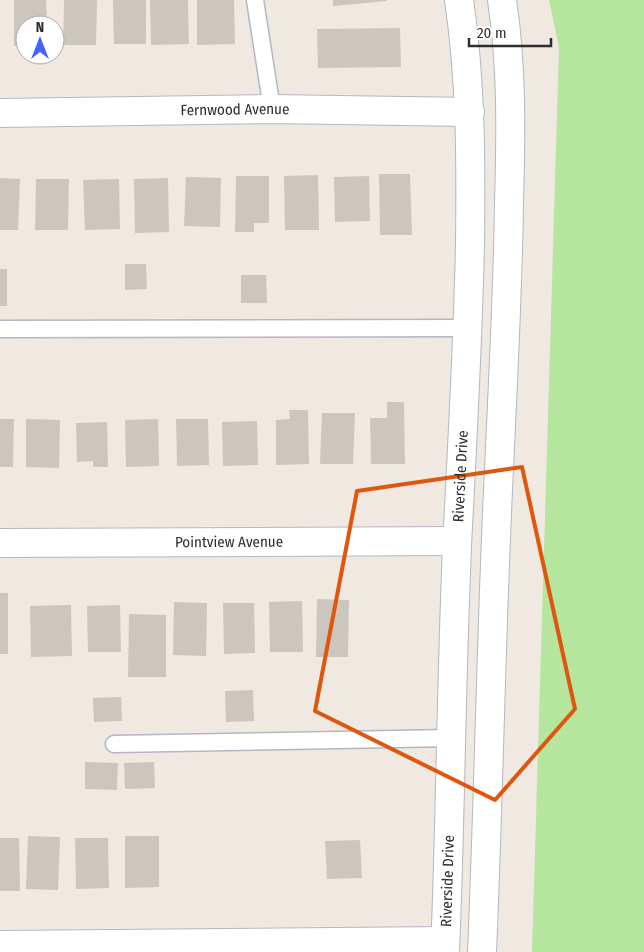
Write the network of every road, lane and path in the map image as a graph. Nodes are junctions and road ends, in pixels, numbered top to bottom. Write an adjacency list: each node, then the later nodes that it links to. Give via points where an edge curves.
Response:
1 (255, 0): 4 (lane)
2 (459, 0): 6 (main road, Riverside Drive, via 466,42)
3 (502, 0): 15 (main road, via 509,98 508,295 496,518)
4 (272, 109): 5 (main road, Fernwood Avenue); 6 (main road, Fernwood Avenue)
5 (0, 112)
6 (470, 112): 7 (main road, Riverside Drive)
7 (468, 328): 8 (lane); 9 (main road, Riverside Drive)
8 (0, 329)
9 (457, 541): 10 (main road, Pointview Avenue); 11 (main road, Riverside Drive)
10 (0, 542)
11 (452, 738): 12 (lane); 14 (main road, Riverside Drive)
12 (114, 744)
13 (0, 945): 14 (main road)
14 (445, 946)
15 (482, 952)

